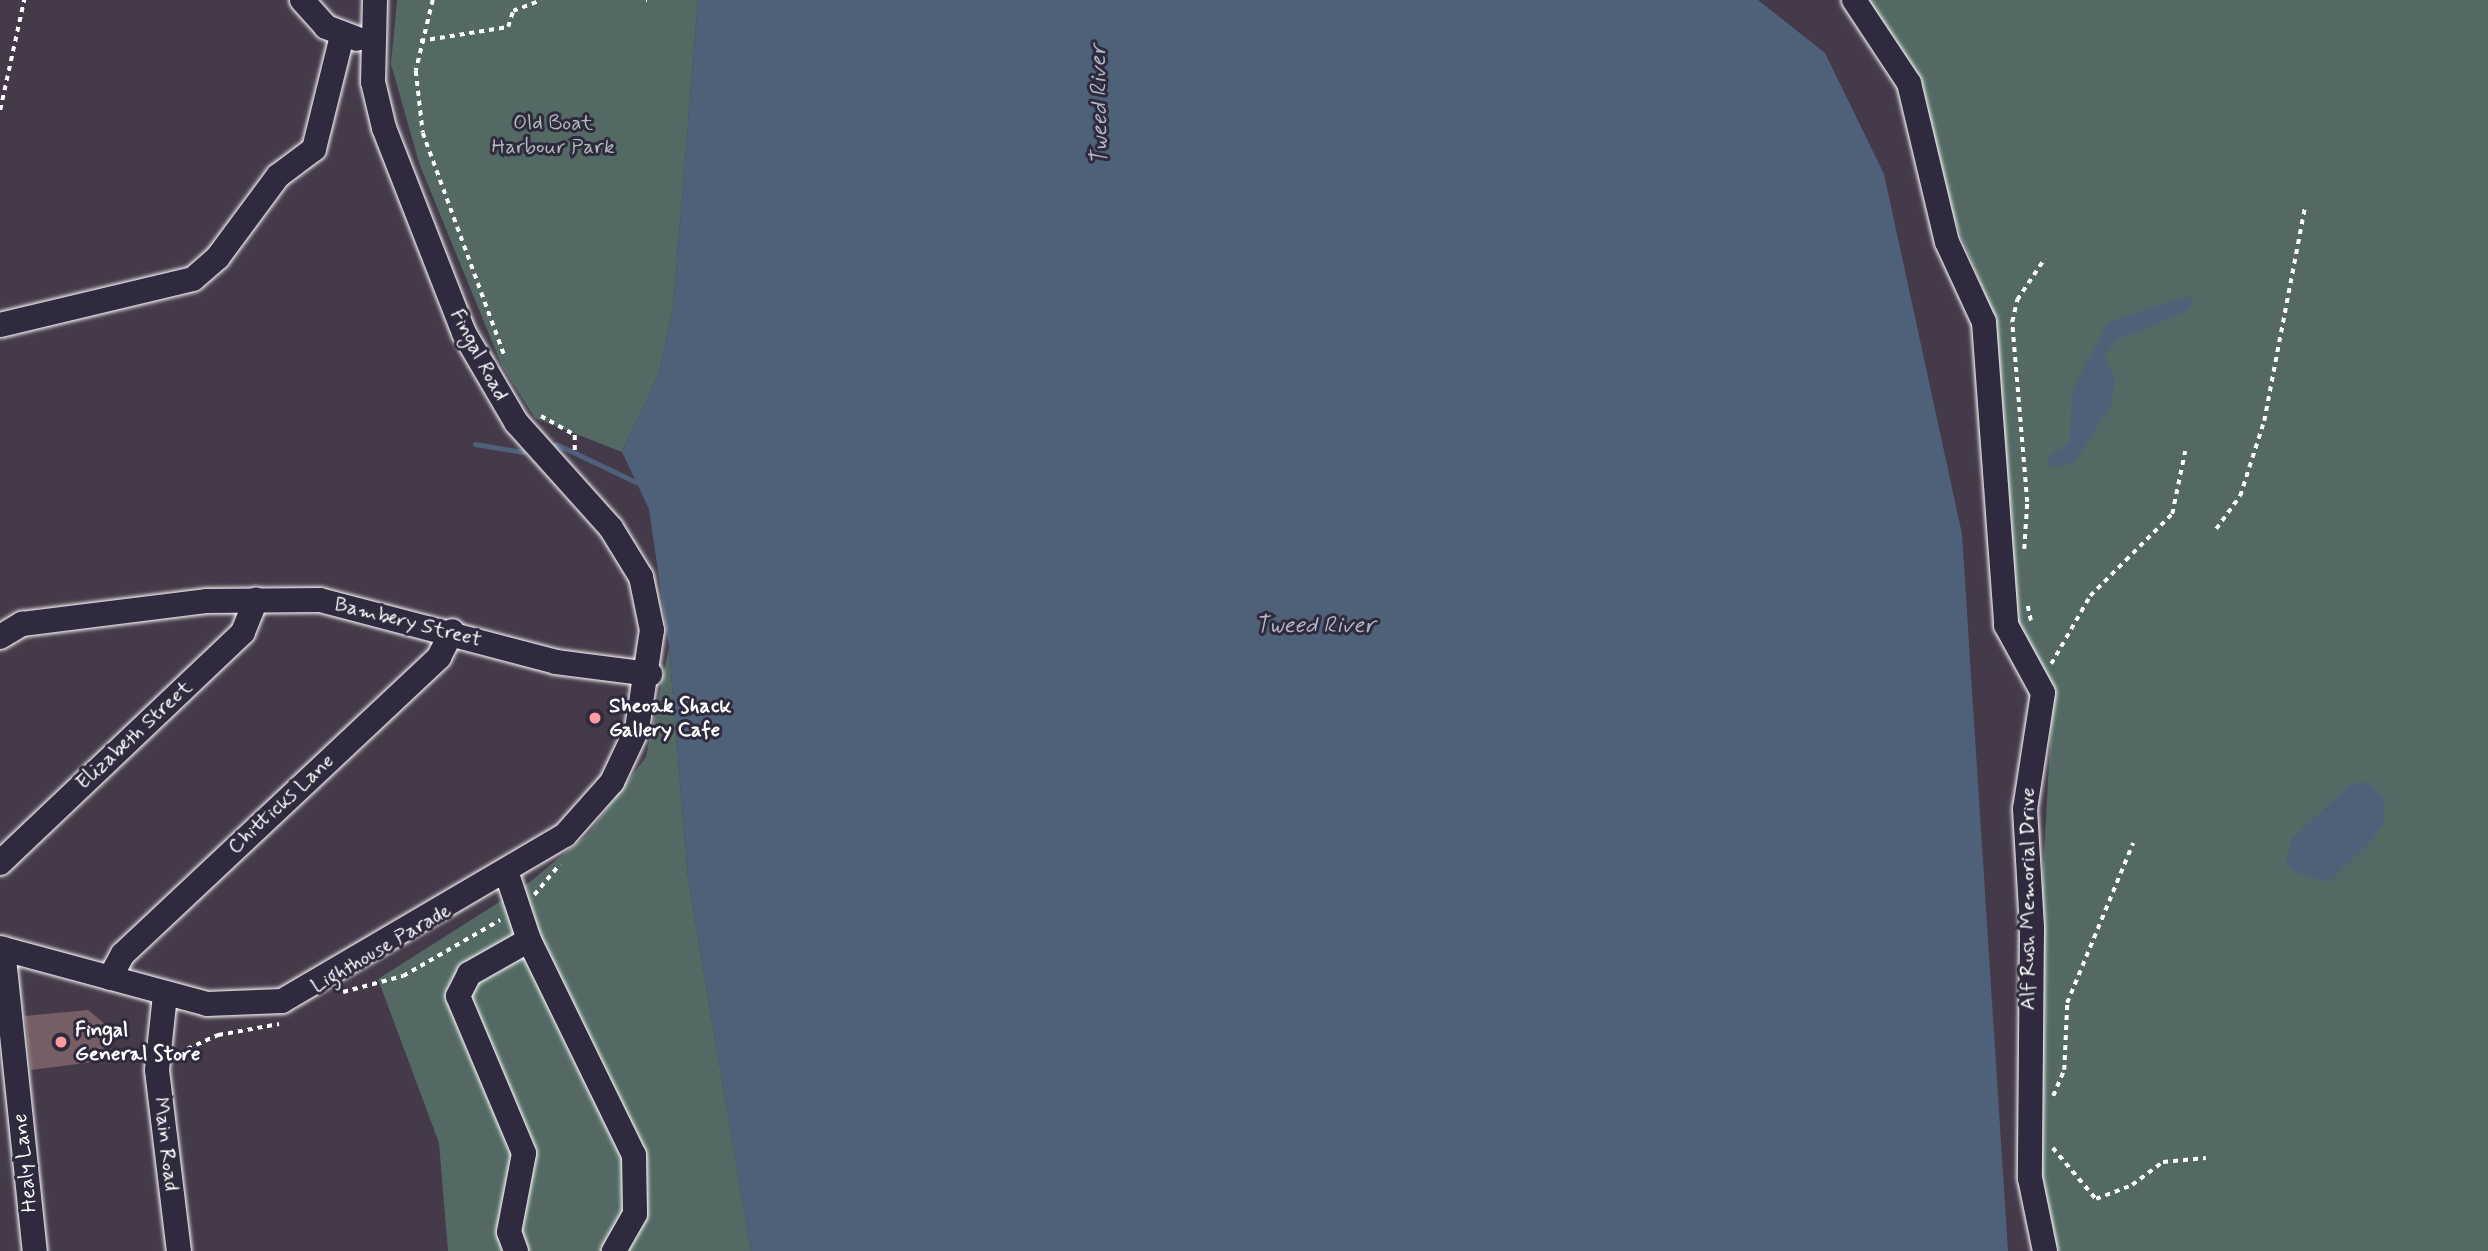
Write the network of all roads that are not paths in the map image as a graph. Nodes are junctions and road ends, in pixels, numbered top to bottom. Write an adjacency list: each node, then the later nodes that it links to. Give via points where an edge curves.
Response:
1 (302, 0): 4 (street)
2 (375, 0): 5 (street, Fingal Road)
3 (1854, 0): 21 (street, Alf Rush Memorial Drive, via 1909,83 1947,242 1984,322 2006,625 2043,693 2025,809 2032,928 2030,1178)
4 (342, 36): 5 (street); 6 (street, via 314,149 278,176 218,257 193,279)
5 (371, 42): 10 (street, Fingal Road, via 378,105 394,162 458,320 516,422 636,564 651,615)
6 (0, 325)
7 (256, 600): 8 (street, Bambery Street, via 336,602); 9 (street, Bambery Street, via 42,621); 11 (street, Elizabeth Street, via 243,632)
8 (452, 631): 10 (street, Bambery Street, via 556,662); 15 (street, Chitticks Lane, via 439,657 123,954)
9 (0, 637)
10 (650, 674): 12 (street, Lighthouse Parade, via 638,729 612,782 565,835)
11 (0, 863)
12 (507, 874): 13 (street); 16 (street, Lighthouse Parade, via 295,997 236,1008)
13 (530, 940): 19 (street, via 469,974 458,996 524,1153 509,1233); 20 (street, via 634,1155 635,1214)
14 (1, 948): 15 (street, Lighthouse Parade); 17 (street, Healy Lane)
15 (110, 978): 16 (street, Lighthouse Parade)
16 (165, 995): 18 (street, Main Road, via 159,1051)
17 (35, 1251)
18 (180, 1251)
19 (516, 1251)
20 (614, 1251)
21 (2045, 1251)

